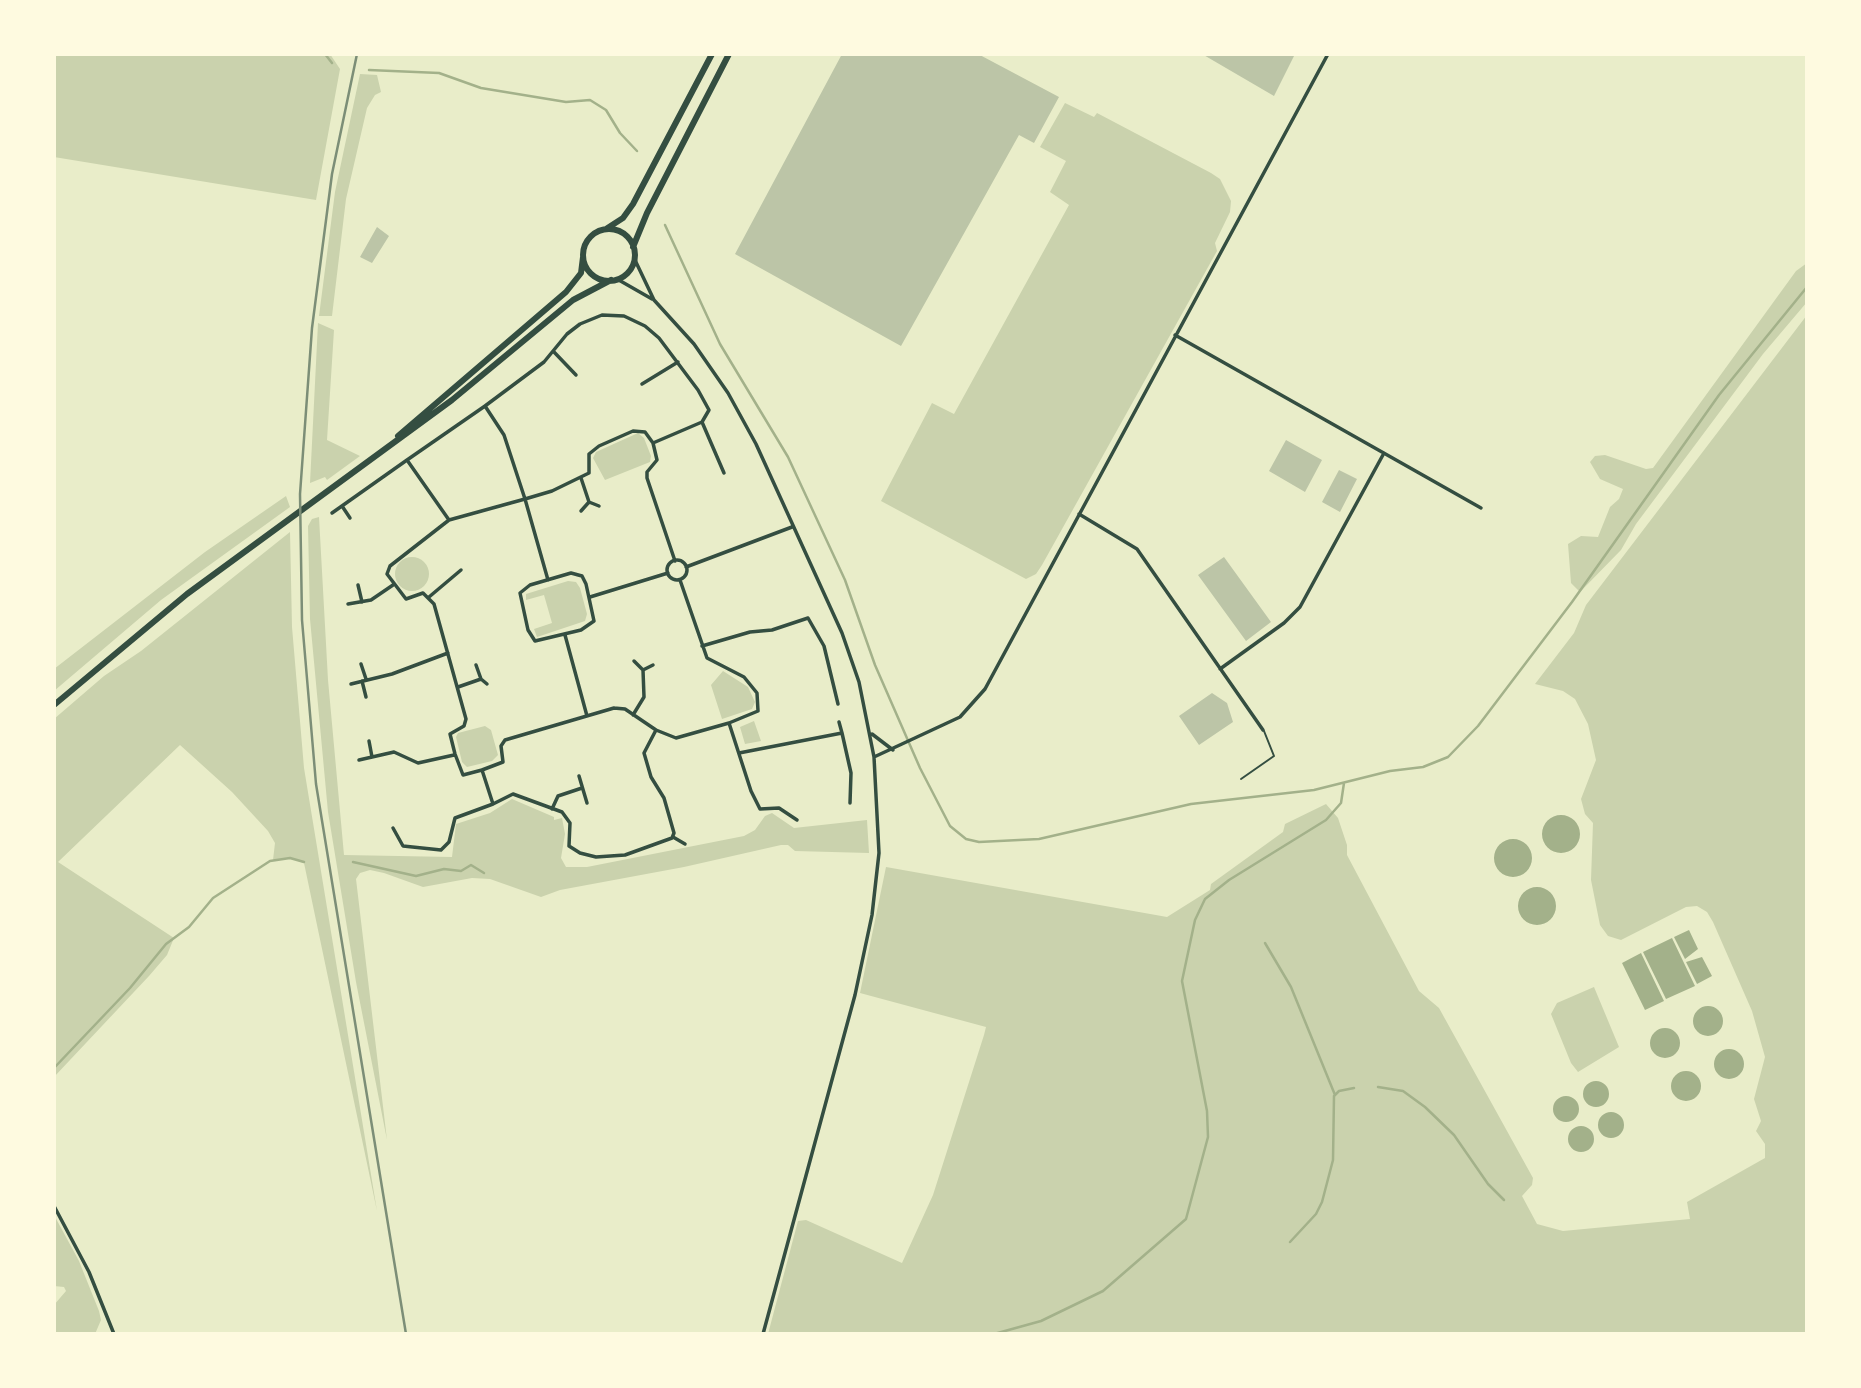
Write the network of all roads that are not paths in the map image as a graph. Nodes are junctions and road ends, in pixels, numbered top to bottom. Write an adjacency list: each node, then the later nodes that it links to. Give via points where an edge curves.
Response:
1 (712, 54): 4 (highway, via 633,204)
2 (729, 54): 5 (highway)
3 (1328, 54): 10 (street)
4 (606, 229): 5 (highway, via 623,233); 6 (highway, via 588,239)
5 (634, 247): 7 (highway)
6 (583, 257): 8 (highway, via 589,272); 20 (highway, via 581,273 566,292)
7 (635, 258): 8 (highway, via 631,269); 9 (street)
8 (614, 280): 9 (street); 20 (highway, via 573,300 515,351)
9 (654, 300): 33 (street, via 694,344 728,393)
10 (1175, 335): 18 (street); 30 (street)
11 (554, 352): 12 (street, via 580,324 616,315 645,326); 13 (street); 15 (street)
12 (678, 362): 14 (street); 16 (street, via 708,407)
13 (576, 375)
14 (642, 384)
15 (485, 406): 19 (street); 23 (street, via 504,435)
16 (702, 422): 17 (street); 21 (street)
17 (653, 443): 22 (street, via 646,432 636,430 598,446 589,454 590,472); 34 (street, via 657,460 647,478)
18 (1384, 453): 27 (street); 53 (street, via 1300,607)
19 (407, 460): 25 (street); 32 (street)
20 (357, 472): 62 (highway, via 187,594)
21 (724, 473)
22 (581, 478): 23 (street); 24 (street)
23 (525, 499): 32 (street); 38 (street)
24 (589, 502): 26 (street); 28 (street)
25 (342, 506): 29 (street); 31 (street)
26 (598, 506)
27 (1481, 508)
28 (581, 511)
29 (331, 513)
30 (1080, 514): 53 (street, via 1137,549); 72 (street, via 985,690 960,717)
31 (349, 518)
32 (449, 520): 40 (street, via 387,569)
33 (793, 527): 35 (street); 70 (street, via 842,634)
34 (675, 561): 35 (street); 37 (street)
35 (687, 567): 39 (street)
36 (461, 570): 42 (street)
37 (668, 572): 39 (street); 43 (street)
38 (548, 579): 43 (street, via 578,573); 46 (street, via 522,590 520,606 533,640)
39 (680, 580): 47 (street)
40 (394, 584): 42 (street, via 405,599 422,593); 44 (street)
41 (358, 586): 44 (street)
42 (429, 597): 48 (street)
43 (590, 597): 46 (street, via 595,615 592,624)
44 (362, 602): 45 (street)
45 (348, 604)
46 (565, 635): 64 (street)
47 (702, 646): 61 (street, via 808,618 824,646); 66 (street, via 710,661 744,677 757,693 758,711)
48 (448, 653): 56 (street); 59 (street)
49 (634, 661): 54 (street)
50 (361, 664): 56 (street)
51 (477, 665): 55 (street)
52 (653, 665): 54 (street)
53 (1220, 669): 68 (street)
54 (643, 670): 63 (street, via 644,697)
55 (481, 679): 58 (street); 59 (street)
56 (364, 680): 57 (street); 60 (street)
57 (351, 684)
58 (487, 684)
59 (458, 687): 74 (street, via 467,721 450,734)
60 (366, 697)
61 (838, 704)
62 (54, 705)
63 (633, 715): 64 (street, via 614,708); 67 (street)
64 (587, 716): 78 (street, via 505,740 503,762)
65 (839, 722): 69 (street)
66 (729, 723): 67 (street, via 677,738); 73 (street)
67 (656, 730): 90 (street, via 644,753 664,798)
68 (1263, 730): 80 (lane, via 1274,756)
69 (842, 733): 73 (street); 83 (street, via 851,774)
70 (870, 733): 72 (street); 76 (street)
71 (369, 741): 75 (street)
72 (893, 750): 76 (street)
73 (739, 753): 85 (street)
74 (454, 754): 75 (street, via 418,763 396,752); 78 (street, via 463,775)
75 (372, 757): 77 (street)
76 (874, 757): 94 (street, via 878,853 872,915 855,995)
77 (359, 760)
78 (482, 770): 84 (street)
79 (579, 776): 81 (street)
80 (1241, 779)
81 (582, 788): 82 (street); 86 (street, via 558,796)
82 (587, 803)
83 (850, 803)
84 (493, 804): 86 (street, via 513,794); 89 (street, via 455,818 449,842 441,850 403,846)
85 (760, 809): 87 (street); 88 (street, via 779,808)
86 (552, 810): 90 (street, via 569,818 569,846 596,857 625,855)
87 (757, 816)
88 (797, 820)
89 (393, 828)
90 (673, 837): 91 (street)
91 (685, 844)
92 (54, 1206): 93 (street, via 89,1272)
93 (114, 1334)
94 (763, 1334)

